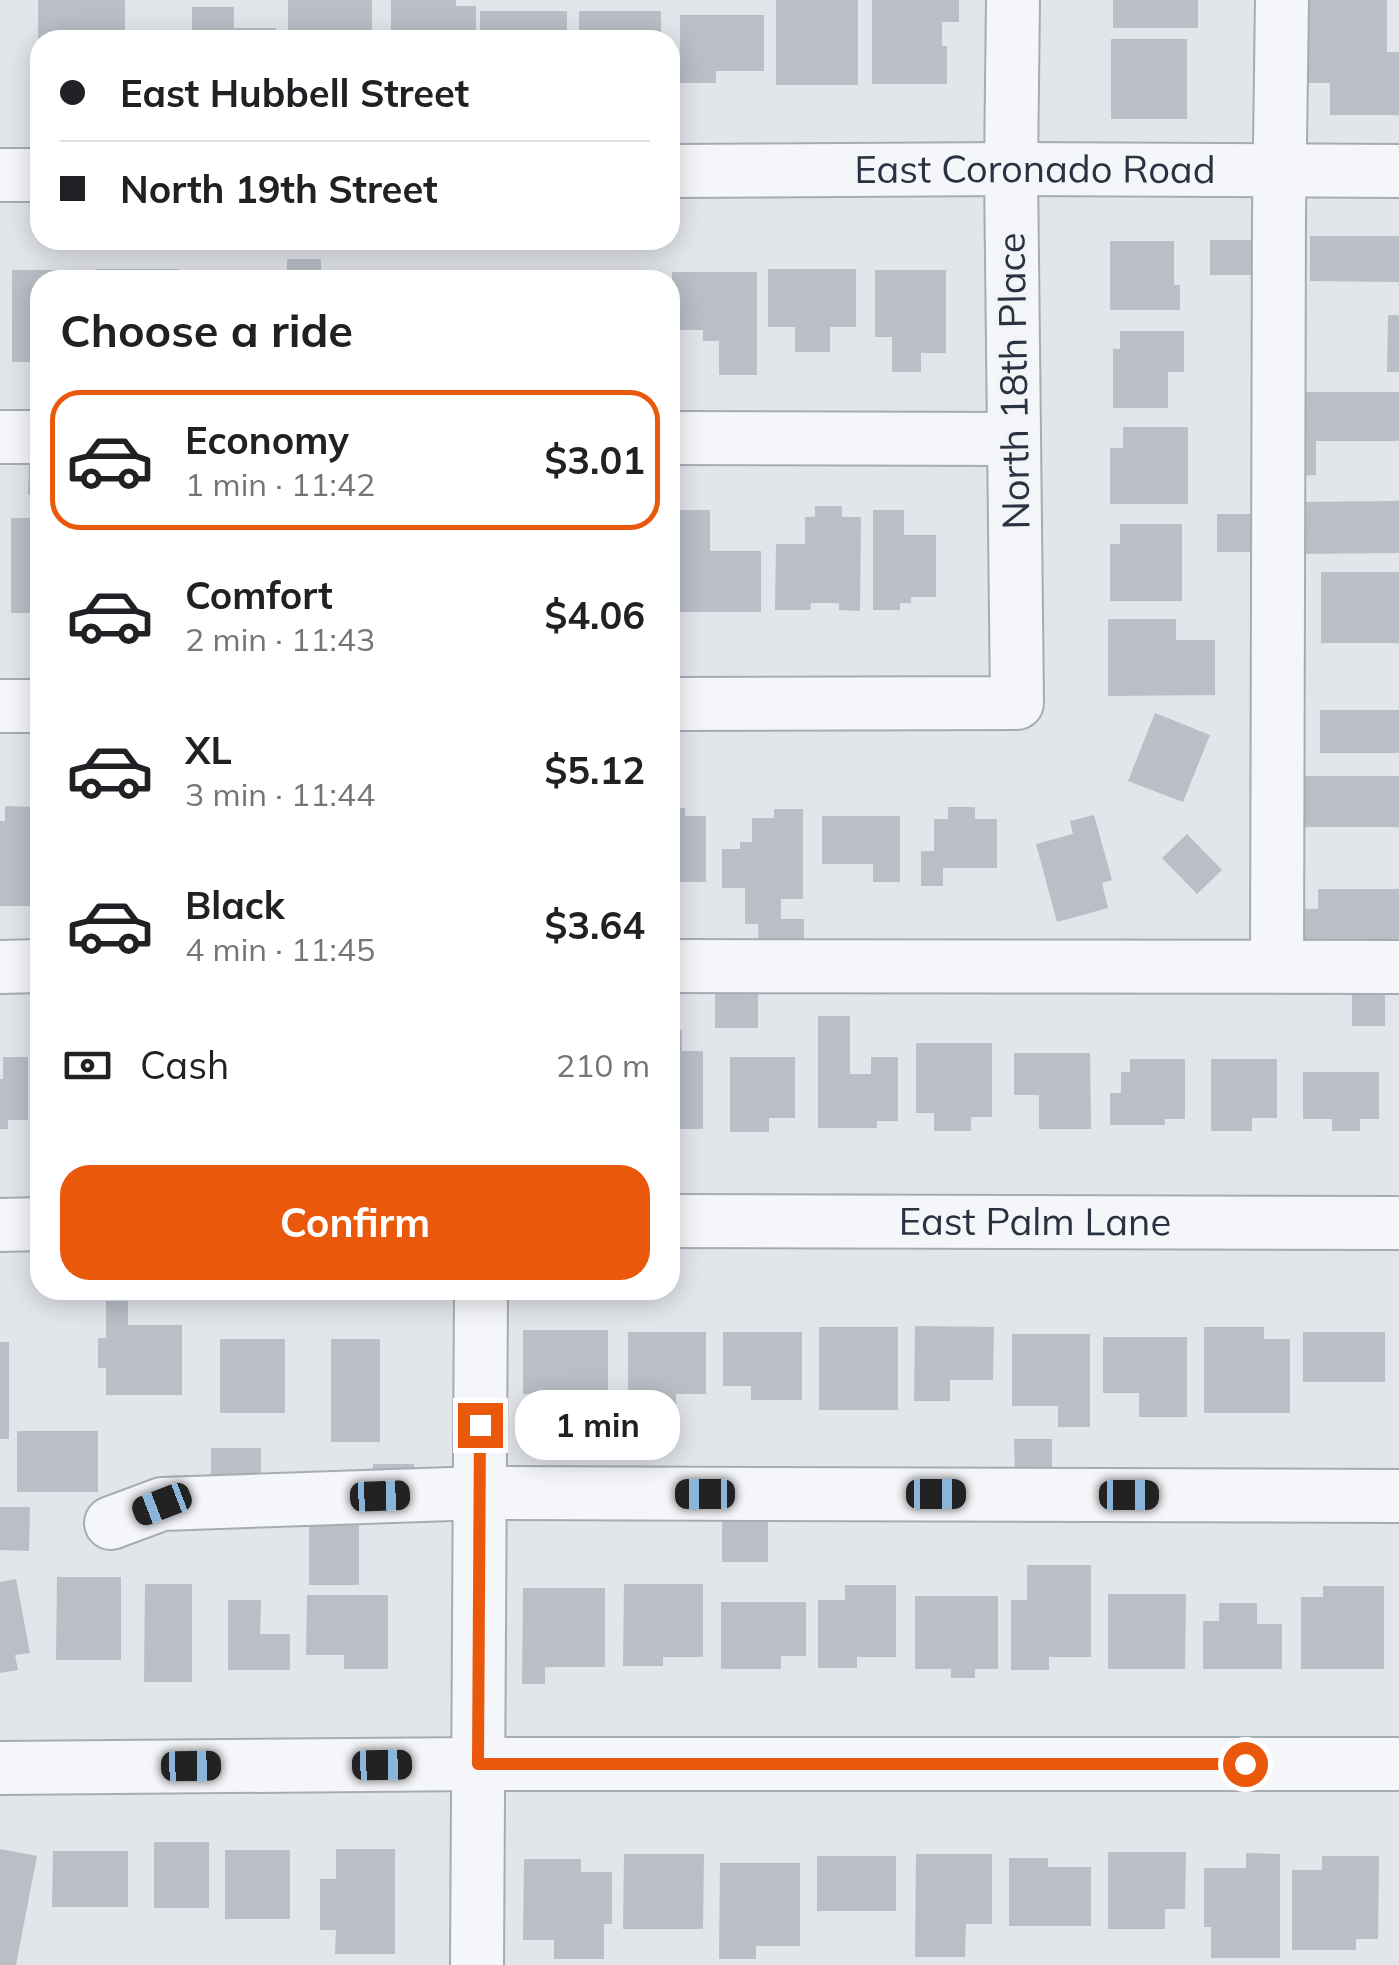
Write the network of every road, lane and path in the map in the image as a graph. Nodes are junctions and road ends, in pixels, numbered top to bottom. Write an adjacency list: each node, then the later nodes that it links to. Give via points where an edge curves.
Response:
1 (1013, 0): 3 (street, North 18th Place)
2 (1282, 0): 4 (street)
3 (1012, 169): 4 (street, East Coronado Road); 6 (street, East Coronado Road); 12 (street, North 18th Place)
4 (1281, 169): 5 (street, East Coronado Road); 19 (street)
5 (1399, 171)
6 (680, 172)
7 (0, 175): 8 (street)
8 (30, 175)
9 (0, 437): 10 (street)
10 (30, 437)
11 (680, 438): 12 (street)
12 (1014, 439): 13 (street, North 18th Place, via 1017,703)
13 (680, 704)
14 (0, 706): 15 (street)
15 (30, 706)
16 (0, 966): 17 (street)
17 (30, 966)
18 (680, 966): 19 (street)
19 (1277, 966): 20 (street)
20 (1399, 967)
21 (680, 1221): 22 (street, East Palm Lane)
22 (1399, 1223)
23 (0, 1224): 24 (street)
24 (30, 1224)
25 (481, 1300): 26 (street)
26 (480, 1493): 27 (street); 28 (street, via 162,1504); 29 (street)
27 (1399, 1496)
28 (111, 1523)
29 (478, 1764): 30 (street); 31 (street); 32 (street)
30 (1399, 1764)
31 (0, 1768)
32 (477, 1965)

